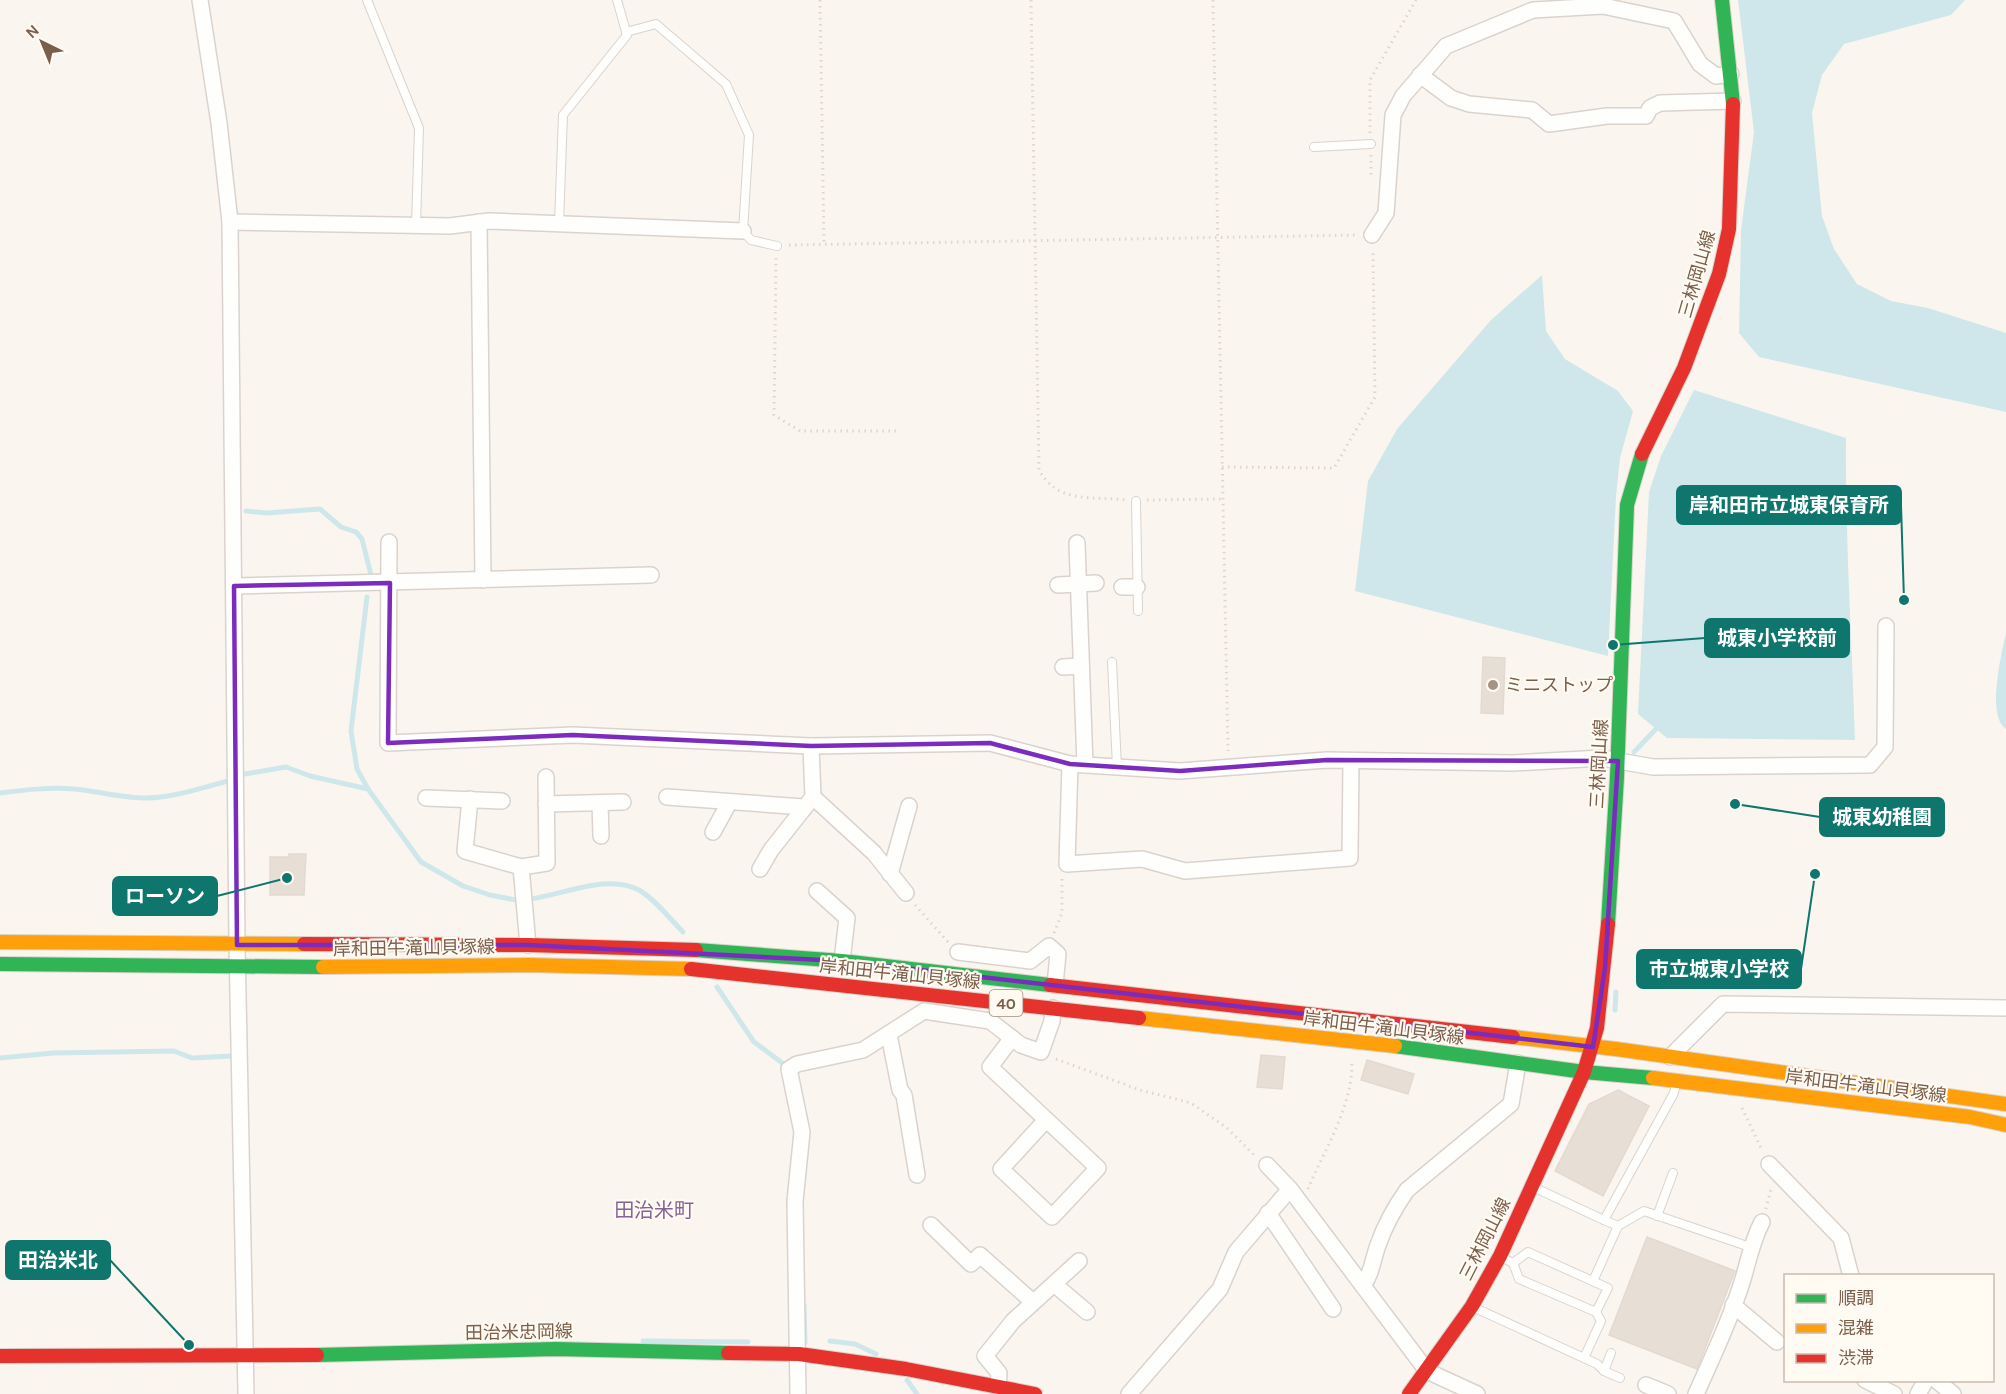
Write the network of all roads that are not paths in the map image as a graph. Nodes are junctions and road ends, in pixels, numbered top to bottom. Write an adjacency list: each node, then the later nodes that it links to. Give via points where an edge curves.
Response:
1 (200, 0): 11 (street)
2 (367, 0): 14 (lane, via 419,128)
3 (617, 0): 5 (lane)
4 (1722, 0): 6 (main road, 三林岡山線)
5 (626, 32): 13 (lane, via 563,115); 15 (lane, via 656,24 726,84 749,135)
6 (1731, 74): 7 (street, via 1716,76 1700,64 1674,21 1603,6 1533,10 1446,46); 8 (main road, 三林岡山線)
7 (1420, 75): 8 (street, via 1451,98 1469,104 1532,110 1549,124 1607,116 1646,116 1650,108 1660,103); 16 (street, via 1393,115 1386,213)
8 (1733, 100): 35 (main road, 三林岡山線, via 1729,229 1719,274 1684,368 1644,447 1627,505)
9 (1371, 144): 10 (lane)
10 (1314, 147)
11 (230, 222): 14 (street); 27 (street)
12 (479, 222): 13 (street); 14 (street); 22 (street)
13 (559, 223): 15 (street)
14 (416, 225)
15 (743, 231): 17 (lane, via 751,240)
16 (1372, 235)
17 (777, 246)
18 (1136, 501): 28 (lane, via 1130,587)
19 (389, 542): 23 (street)
20 (1077, 543): 25 (street)
21 (651, 575): 22 (street)
22 (483, 580): 23 (street)
23 (390, 583): 27 (street); 33 (street, via 388,743 573,735)
24 (1096, 583): 25 (street)
25 (1078, 584): 26 (street); 31 (street)
26 (1058, 585)
27 (234, 586): 57 (street)
28 (1138, 612)
29 (1886, 626): 35 (street, via 1885,747 1870,765 1653,767)
30 (1112, 662): 37 (lane)
31 (1081, 666): 32 (street); 36 (street)
32 (1063, 667)
33 (811, 746): 36 (street, via 990,743); 44 (street)
34 (1352, 761): 35 (street); 36 (street, via 1350,858 1185,871 1142,859 1067,864); 37 (street, via 1180,771)
35 (1618, 761): 68 (main road, 三林岡山線, via 1605,968)
36 (1078, 765): 37 (street)
37 (1117, 767)
38 (546, 777): 47 (street)
39 (666, 797): 46 (street)
40 (426, 798): 41 (street)
41 (470, 799): 42 (street); 51 (street, via 465,851)
42 (502, 801)
43 (623, 802): 45 (street)
44 (808, 802): 46 (street); 52 (street); 53 (street, via 874,853)
45 (600, 803): 47 (street); 50 (street)
46 (729, 803): 49 (street)
47 (546, 804): 51 (street, via 547,863)
48 (909, 806): 53 (street)
49 (713, 832)
50 (602, 836)
51 (521, 867): 58 (street)
52 (760, 869)
53 (890, 874): 55 (street)
54 (817, 891): 60 (street, via 847,918)
55 (906, 893)
56 (0, 942): 57 (main road, 岸和田牛滝山貝塚線 / 40)
57 (237, 945): 58 (main road, 岸和田牛滝山貝塚線 / 40); 62 (street)
58 (528, 945): 60 (main road, 岸和田牛滝山貝塚線 / 40, via 696,950)
59 (958, 952): 63 (street, via 1030,961 1049,946 1058,954)
60 (842, 961): 63 (main road, 岸和田牛滝山貝塚線 / 40)
61 (0, 964): 62 (main road, 岸和田牛滝山貝塚線 / 40)
62 (238, 968): 64 (main road, 岸和田牛滝山貝塚線 / 40, via 529,965 693,969); 106 (street)
63 (1055, 985): 68 (main road, 岸和田牛滝山貝塚線 / 40)
64 (1053, 1008): 67 (street, via 1041,1052); 70 (main road, 岸和田牛滝山貝塚線 / 40)
65 (2006, 1008): 69 (street, via 1723,1004)
66 (889, 1035): 67 (street, via 924,1011 990,1021); 79 (street); 104 (street, via 862,1050 789,1069 802,1132 795,1201)
67 (1012, 1038): 74 (street, via 990,1067)
68 (1593, 1047): 69 (main road, 岸和田牛滝山貝塚線 / 40); 71 (main road, 三林岡山線)
69 (1670, 1057): 73 (main road, 岸和田牛滝山貝塚線 / 40)
70 (1518, 1063): 71 (main road, 岸和田牛滝山貝塚線 / 40); 95 (street, via 1511,1104 1407,1190 1395,1207)
71 (1584, 1072): 72 (main road, 岸和田牛滝山貝塚線 / 40); 80 (main road, 三林岡山線)
72 (1677, 1080): 75 (main road, 岸和田牛滝山貝塚線 / 40, via 1970,1117); 84 (lane, via 1674,1093)
73 (2006, 1104)
74 (1046, 1120): 74 (street, via 1098,1168 1052,1217 1001,1169)
75 (2006, 1125)
76 (1267, 1165): 81 (street)
77 (1772, 1168): 92 (street, via 1841,1238)
78 (1673, 1173): 83 (lane)
79 (917, 1175)
80 (1532, 1186): 84 (lane); 89 (main road, 三林岡山線)
81 (1290, 1189): 82 (street); 95 (street)
82 (1268, 1213): 99 (street, via 1305,1280); 118 (street, via 1236,1252 1220,1289)
83 (1657, 1216): 87 (lane, via 1644,1211); 88 (lane)
84 (1604, 1220): 87 (lane)
85 (1762, 1222): 88 (street)
86 (931, 1226): 96 (street, via 972,1264 980,1255)
87 (1618, 1226): 93 (lane)
88 (1750, 1248): 97 (street)
89 (1500, 1256): 91 (lane); 98 (main road, 三林岡山線)
90 (1079, 1261): 94 (street)
91 (1513, 1263): 93 (lane, via 1528,1252); 101 (lane, via 1519,1279)
92 (1851, 1274)
93 (1593, 1281): 101 (lane, via 1608,1288)
94 (1054, 1284): 96 (street); 100 (street)
95 (1363, 1285): 108 (street)
96 (1034, 1302): 114 (street, via 985,1356 999,1373)
97 (1733, 1305): 102 (street); 122 (street)
98 (1472, 1306): 107 (lane); 108 (main road, 三林岡山線)
99 (1333, 1309)
100 (1087, 1312)
101 (1596, 1312): 107 (lane, via 1601,1321)
102 (1777, 1342)
103 (1611, 1353): 109 (lane)
104 (799, 1354): 106 (main road, 田治米忠岡線, via 555,1349); 114 (main road, 田治米忠岡線); 116 (street)
105 (0, 1356): 106 (main road, 田治米忠岡線)
106 (245, 1357): 115 (street)
107 (1584, 1358): 109 (lane)
108 (1427, 1371): 119 (main road, 三林岡山線); 120 (street)
109 (1604, 1371): 110 (lane)
110 (1620, 1378)
111 (1868, 1382): 123 (street)
112 (1938, 1382): 124 (street)
113 (1646, 1385): 121 (street)
114 (998, 1387): 117 (main road, 田治米忠岡線)
115 (246, 1394)
116 (798, 1394)
117 (1035, 1394)
118 (1129, 1394)
119 (1409, 1394)
120 (1477, 1394)
121 (1668, 1394)
122 (1696, 1394)
123 (1894, 1394)
124 (1953, 1394)

